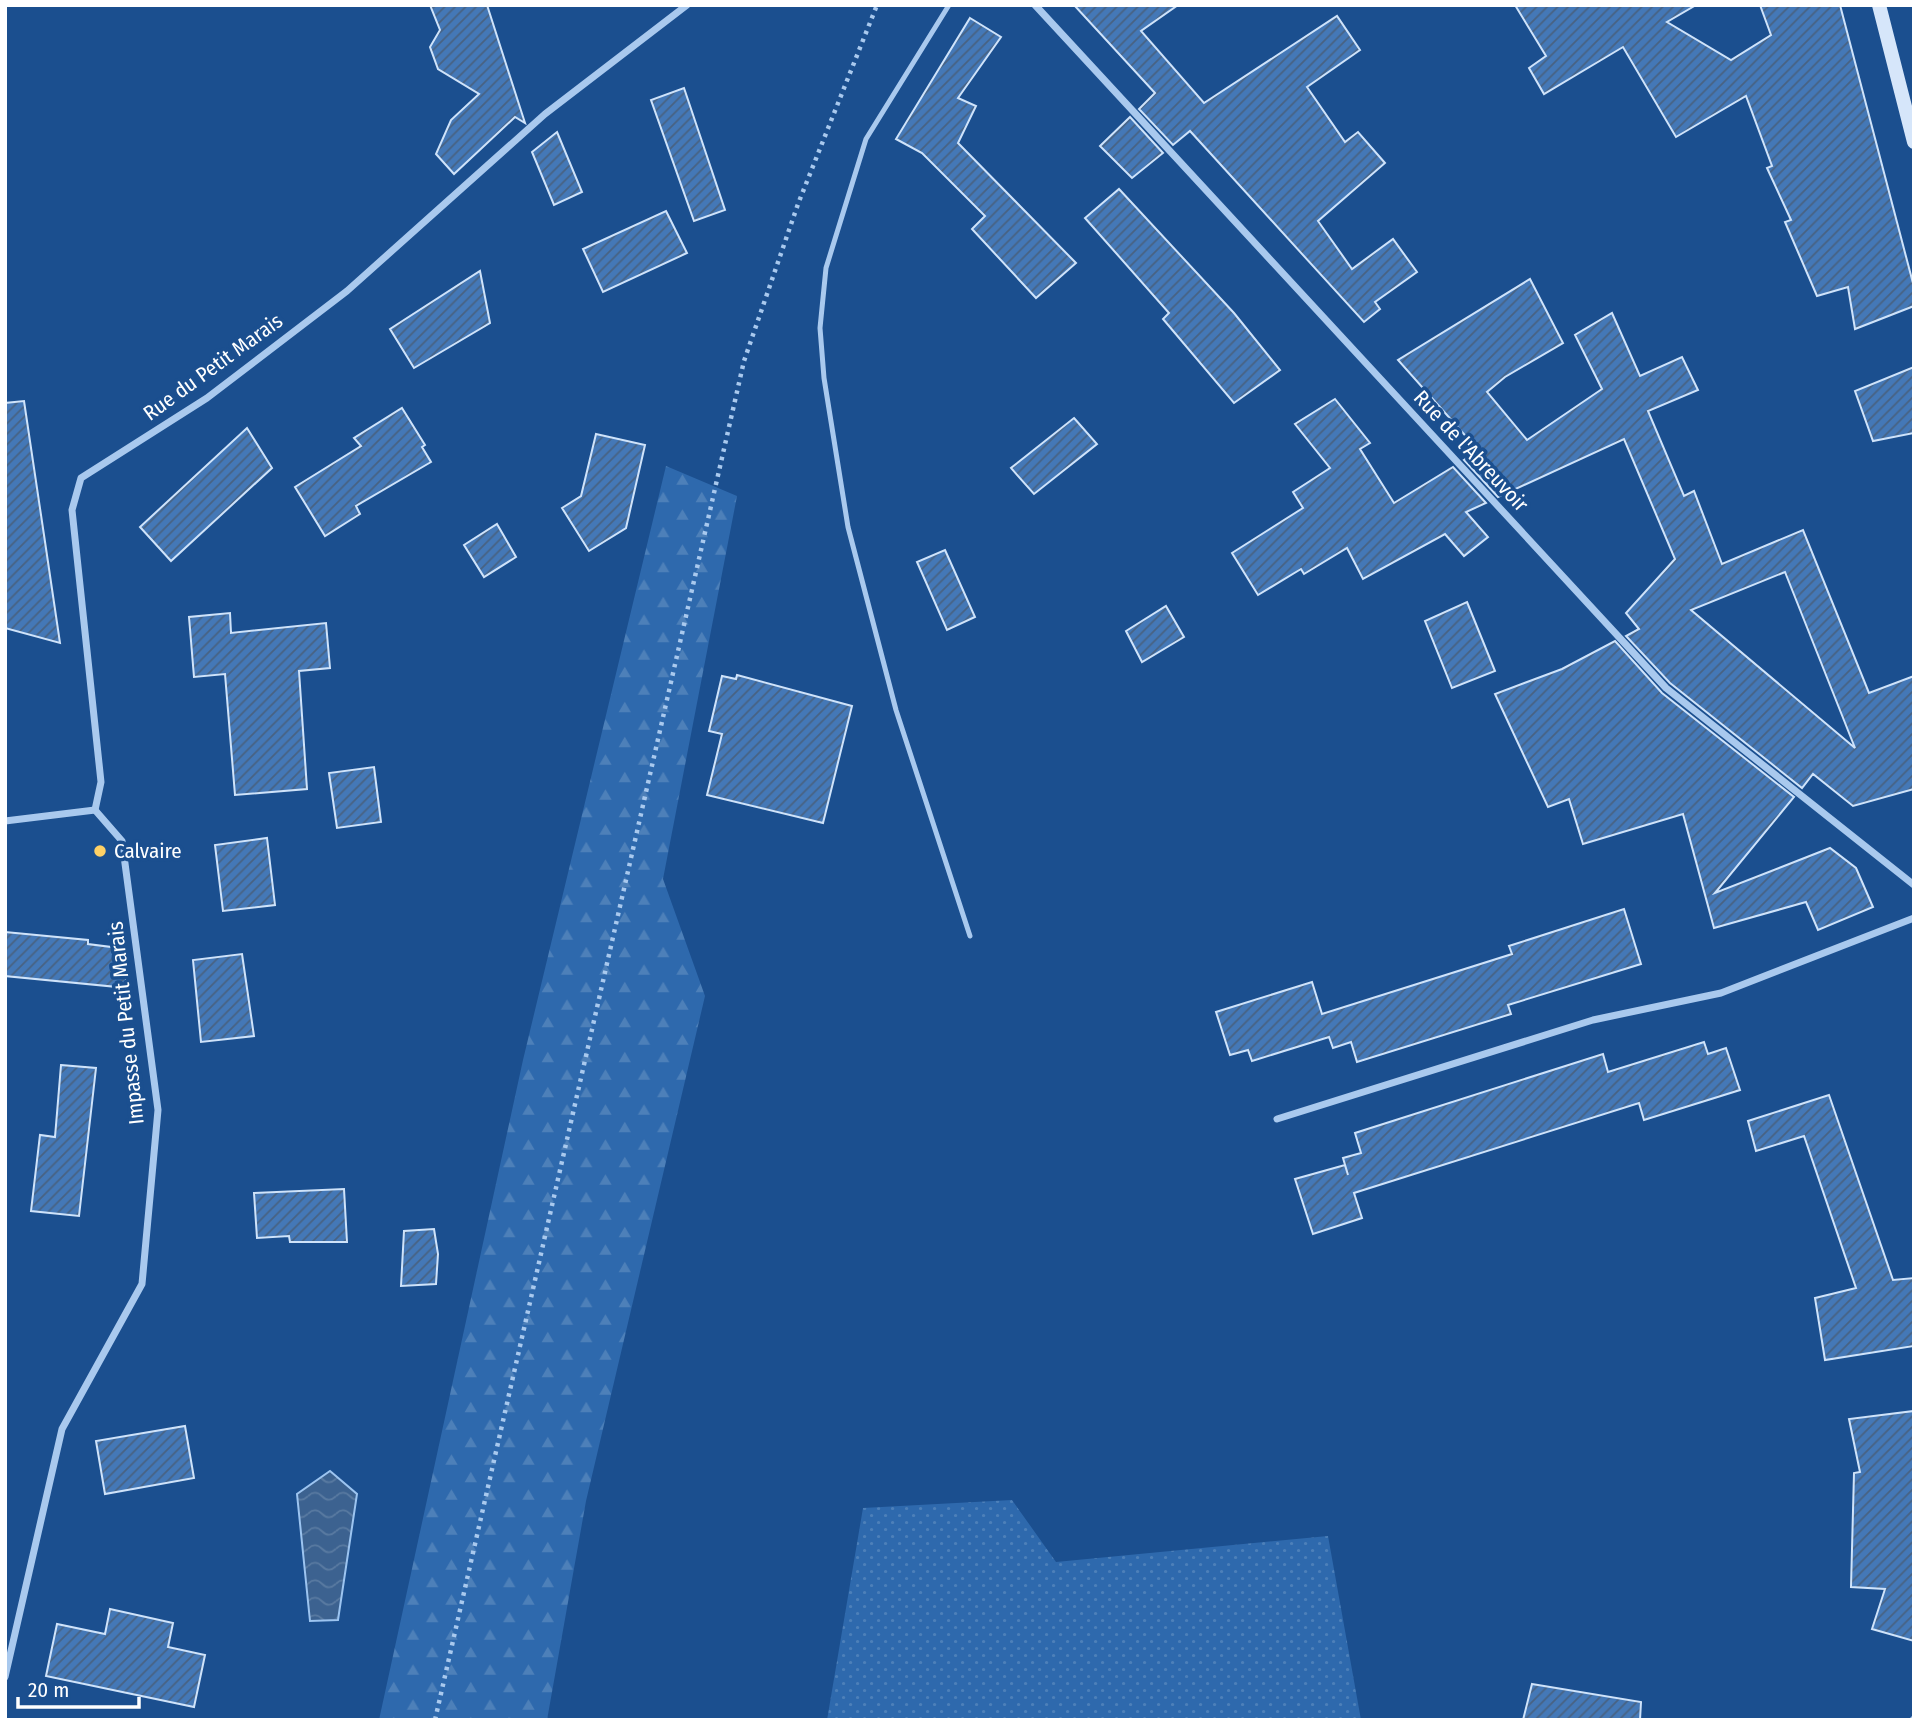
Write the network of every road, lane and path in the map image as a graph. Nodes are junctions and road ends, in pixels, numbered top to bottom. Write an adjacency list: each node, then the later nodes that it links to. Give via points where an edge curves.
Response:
1 (687, 5): 7 (street, Rue du Petit Marais, via 545,114 347,291 207,398 81,478 72,510 101,782)
2 (877, 5): 14 (path, via 797,204 744,362)
3 (949, 5): 11 (lane, via 866,139 826,268 820,328 848,527 896,710)
4 (1035, 5): 9 (street, Rue de l'Abreuvoir, via 1666,688)
5 (1879, 5): 6 (main road)
6 (1914, 142)
7 (95, 810): 8 (street); 13 (street, Impasse du Petit Marais, via 122,841 158,1110 142,1284 62,1429)
8 (5, 821)
9 (1914, 885)
10 (1914, 918): 12 (street, via 1721,993 1593,1020)
11 (970, 936)
12 (1277, 1119)
13 (5, 1677)
14 (435, 1720)

